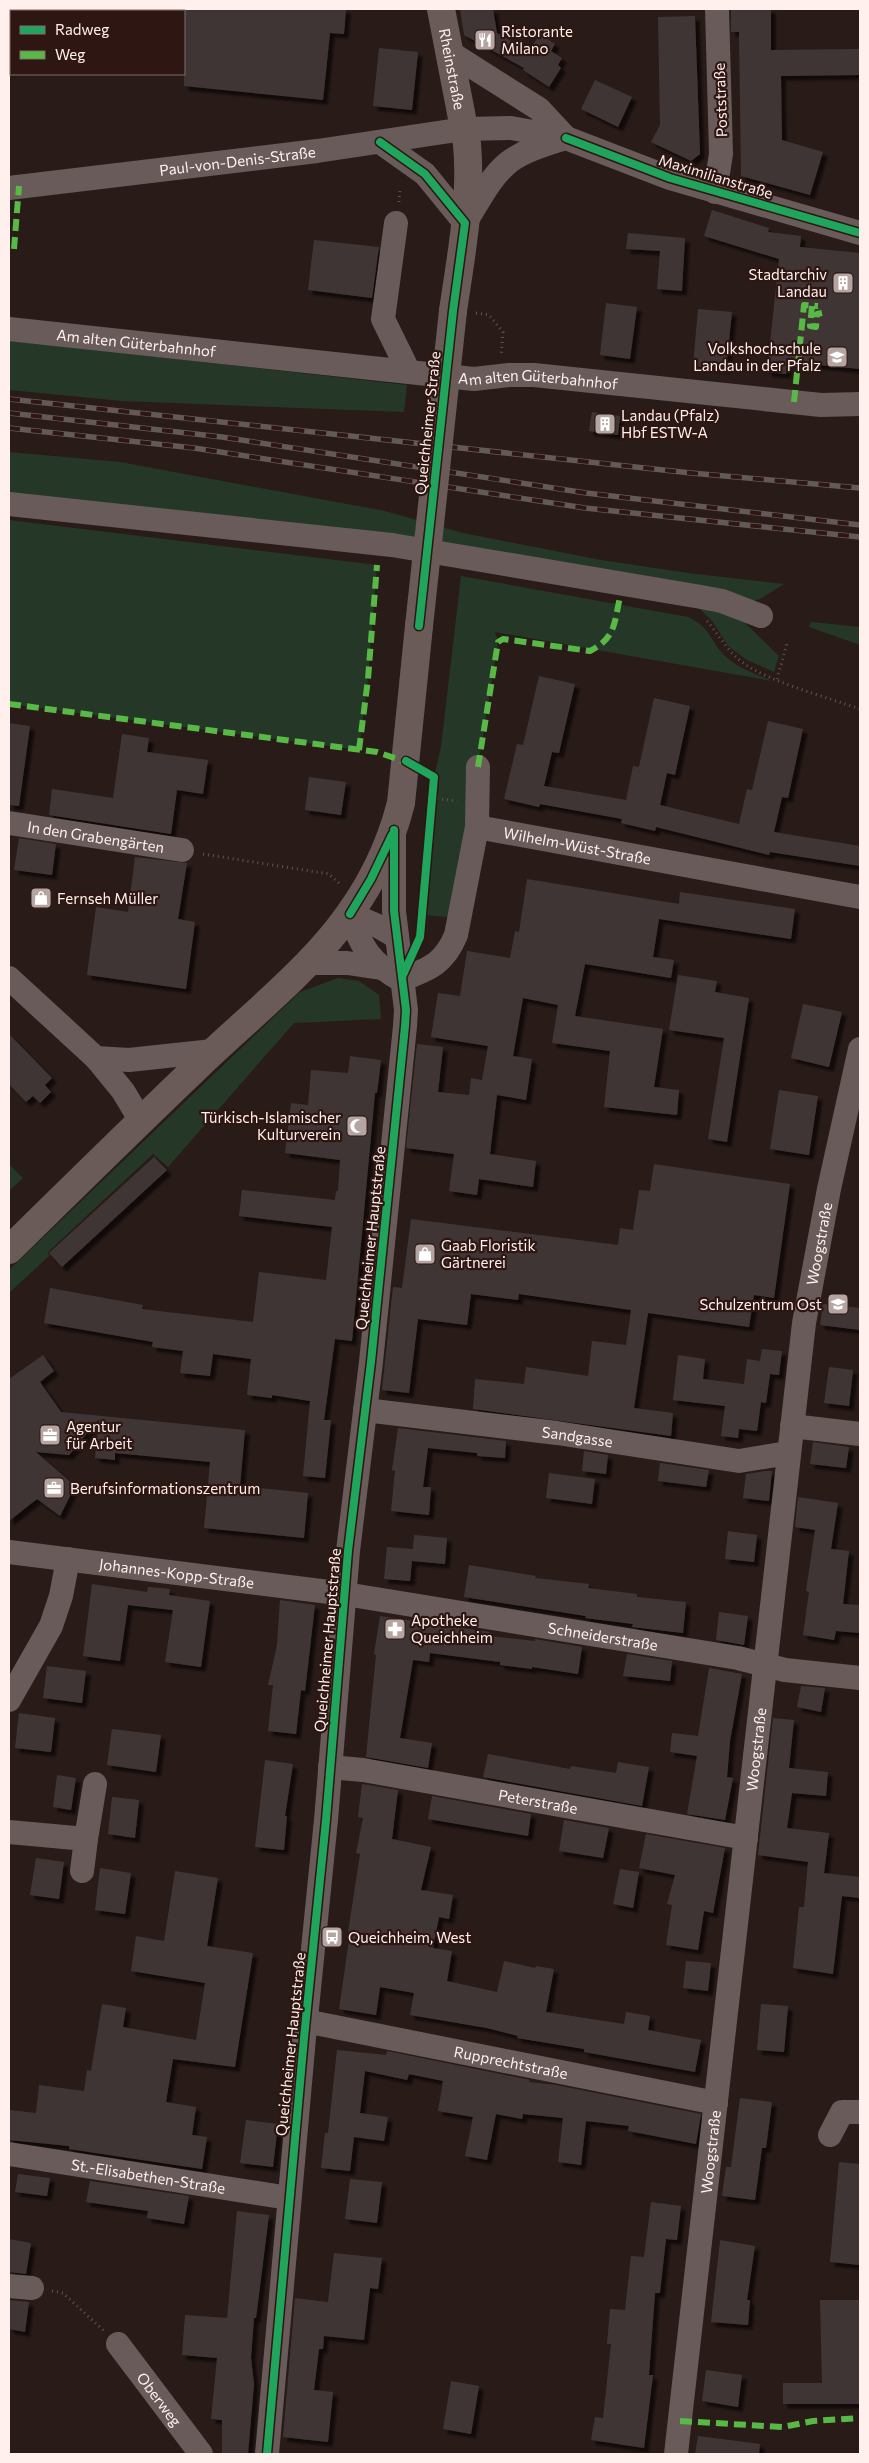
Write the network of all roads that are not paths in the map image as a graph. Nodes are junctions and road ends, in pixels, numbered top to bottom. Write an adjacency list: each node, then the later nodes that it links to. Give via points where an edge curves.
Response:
1 (440, 9): 3 (main road, Rheinstraße)
2 (718, 9): 8 (street, Poststraße, via 721,154)
3 (449, 52): 4 (main road, Rheinstraße); 5 (street, Maximilianstraße, via 539,109)
4 (464, 130): 5 (street, Maximilianstraße, via 511,128); 6 (street, Paul-von-Denis-Straße); 10 (main road, Queichheimer Straße, via 469,166)
5 (566, 138): 8 (street, Maximilianstraße); 10 (street, via 531,150 508,163)
6 (380, 142): 7 (street, Paul-von-Denis-Straße); 10 (street, via 425,174)
7 (9, 188)
8 (715, 192): 11 (street, Maximilianstraße)
9 (396, 223): 13 (street, via 383,319)
10 (466, 223): 20 (main road, Queichheimer Straße, bridge, via 453,311 401,803)
11 (860, 233)
12 (9, 329): 13 (street, Am alten Güterbahnhof)
13 (408, 370): 14 (street, Am alten Güterbahnhof, via 474,379 542,376 821,405)
14 (860, 404)
15 (9, 504): 16 (street, via 392,545 722,601)
16 (761, 616)
17 (478, 767): 19 (street)
18 (9, 823): 21 (street, In den Grabengärten)
19 (477, 827): 22 (street, Wilhelm-Wüst-Straße); 26 (street, via 460,918 450,948 437,964)
20 (394, 830): 23 (main road, Queichheimer Straße, via 384,855); 24 (street, Queichheimer Hauptstraße)
21 (182, 850)
22 (860, 897)
23 (354, 907): 24 (street); 25 (main road, Queichheimer Straße); 26 (street, Queichheimer Hauptstraße, via 358,938)
24 (397, 937): 26 (street, Queichheimer Hauptstraße)
25 (309, 963): 26 (street, via 347,962); 29 (main road, Queichheimer Straße)
26 (391, 974): 33 (street, Queichheimer Hauptstraße, via 406,1010)
27 (9, 978): 30 (street)
28 (860, 1049): 34 (street, Woogstraße, via 809,1294)
29 (213, 1052): 30 (street, via 129,1060); 31 (main road, Queichheimer Straße)
30 (96, 1058): 31 (street, via 123,1091)
31 (141, 1121): 32 (main road, Queichheimer Straße)
32 (9, 1250)
33 (365, 1410): 36 (street, Sandgasse, via 557,1432 738,1461); 39 (street, Queichheimer Hauptstraße)
34 (792, 1426): 35 (street); 36 (street, Woogstraße)
35 (860, 1434)
36 (788, 1453): 40 (street, Woogstraße)
37 (9, 1552): 38 (street, Johannes-Kopp-Straße)
38 (68, 1560): 39 (street, Johannes-Kopp-Straße); 42 (street, via 51,1626)
39 (345, 1594): 40 (street, Schneiderstraße); 43 (street, Queichheimer Hauptstraße)
40 (766, 1665): 41 (street, Schneiderstraße); 46 (street, Woogstraße)
41 (860, 1678)
42 (9, 1700)
43 (330, 1767): 46 (street, Peterstraße, via 363,1770); 49 (street, Queichheimer Hauptstraße)
44 (95, 1784): 47 (street)
45 (9, 1832): 47 (street)
46 (746, 1838): 50 (street, Woogstraße)
47 (86, 1839): 48 (street)
48 (82, 1871)
49 (306, 2021): 50 (street, Rupprechtstraße); 54 (street, Queichheimer Hauptstraße)
50 (716, 2104): 58 (street, Woogstraße)
51 (860, 2112): 52 (street, via 842,2112)
52 (830, 2135)
53 (9, 2154): 54 (street, St.-Elisabethen-Straße)
54 (289, 2198): 57 (street, Queichheimer Hauptstraße)
55 (118, 2344): 56 (street, Oberweg)
56 (201, 2454)
57 (267, 2454)
58 (676, 2454)

